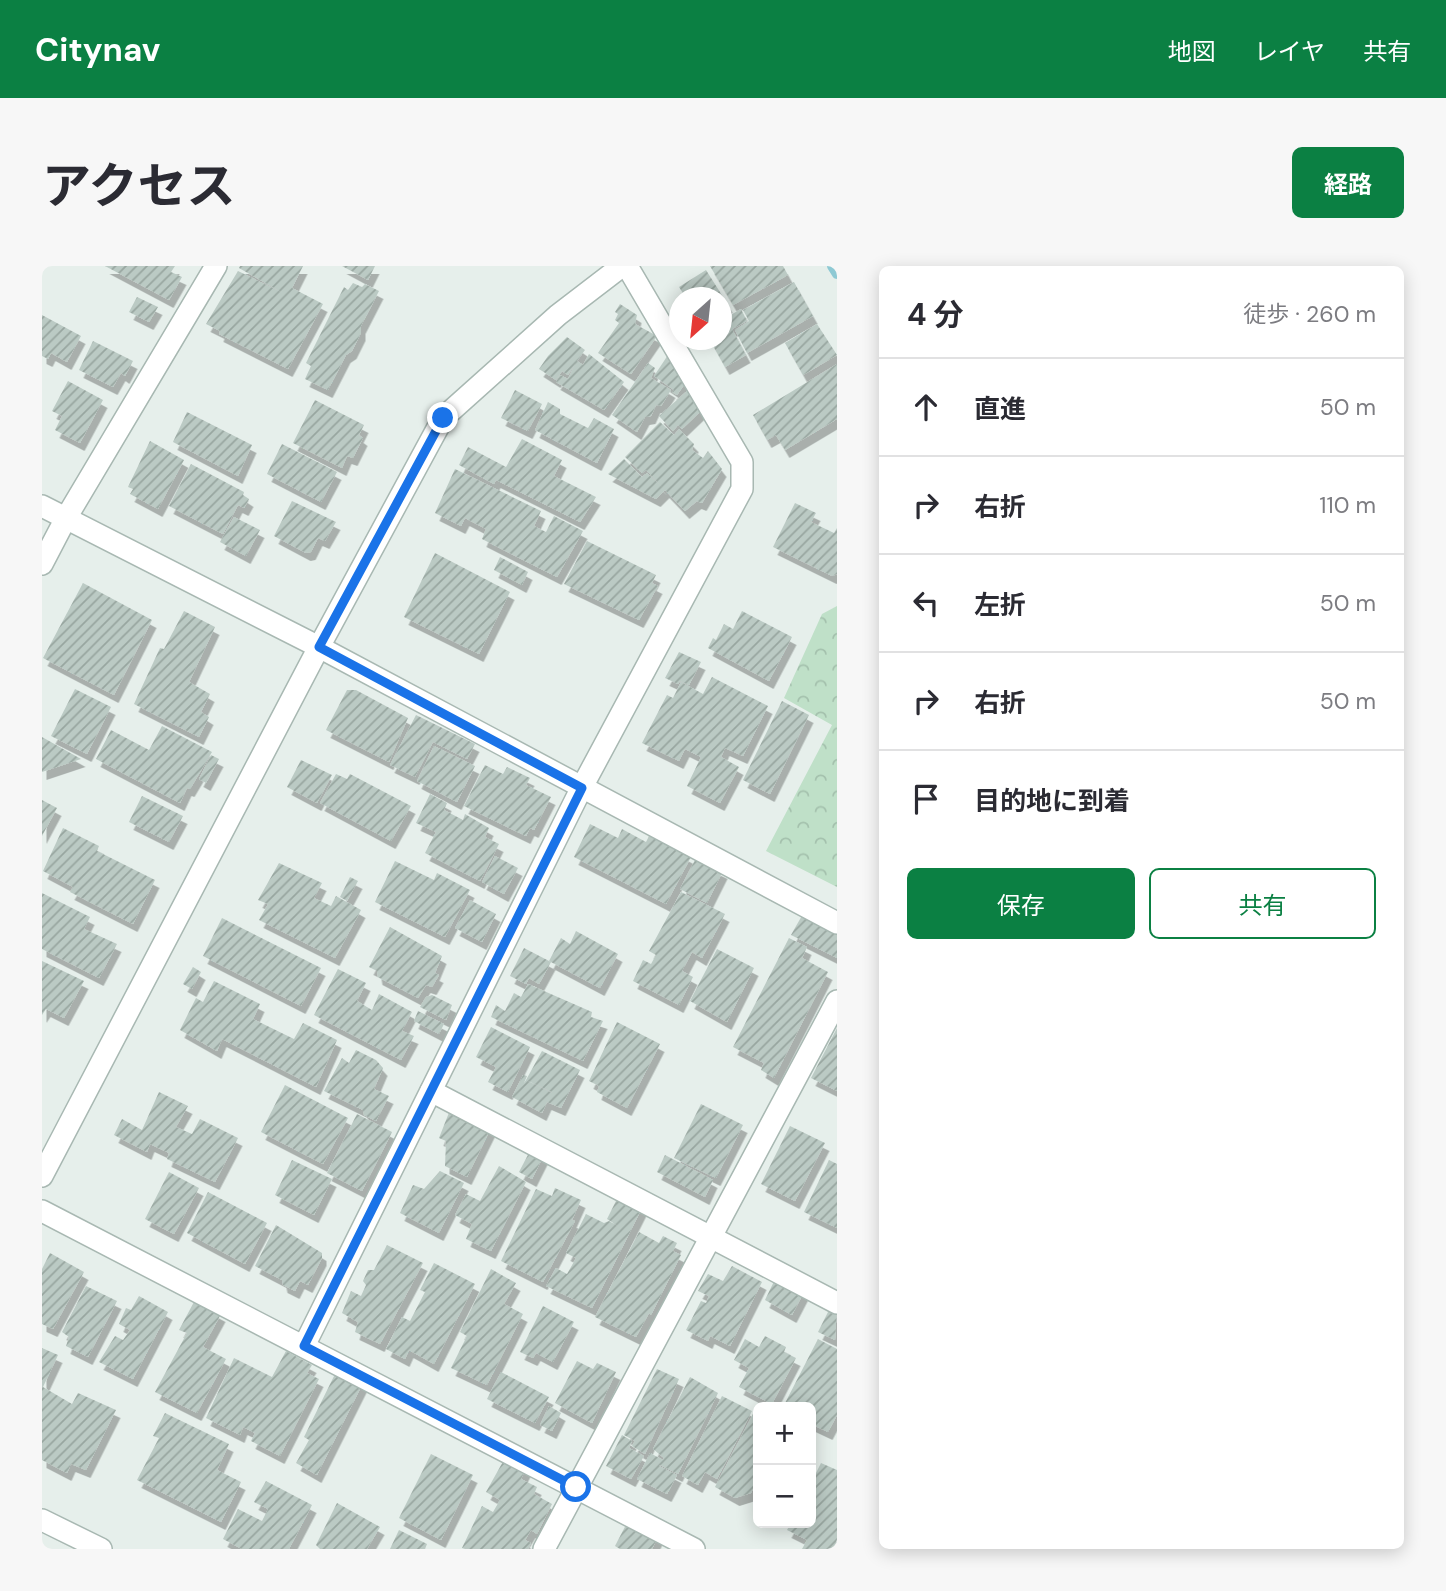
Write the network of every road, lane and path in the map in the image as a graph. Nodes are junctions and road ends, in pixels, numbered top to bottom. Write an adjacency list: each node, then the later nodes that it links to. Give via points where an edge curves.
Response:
1 (216, 266): 4 (street)
2 (625, 266): 6 (street, via 558,315 443,418); 7 (street, via 742,462 742,489)
3 (42, 506): 4 (street)
4 (66, 518): 5 (street); 6 (street)
5 (42, 564)
6 (319, 647): 7 (street); 11 (street)
7 (582, 788): 8 (street); 10 (street)
8 (837, 923)
9 (837, 1002): 13 (street)
10 (431, 1091): 13 (street); 15 (street)
11 (42, 1176)
12 (42, 1211): 15 (street)
13 (712, 1237): 14 (street); 16 (street)
14 (837, 1303)
15 (304, 1346): 16 (street)
16 (576, 1487): 19 (street); 20 (street)
17 (42, 1520): 18 (street)
18 (101, 1549)
19 (544, 1549)
20 (694, 1549)

